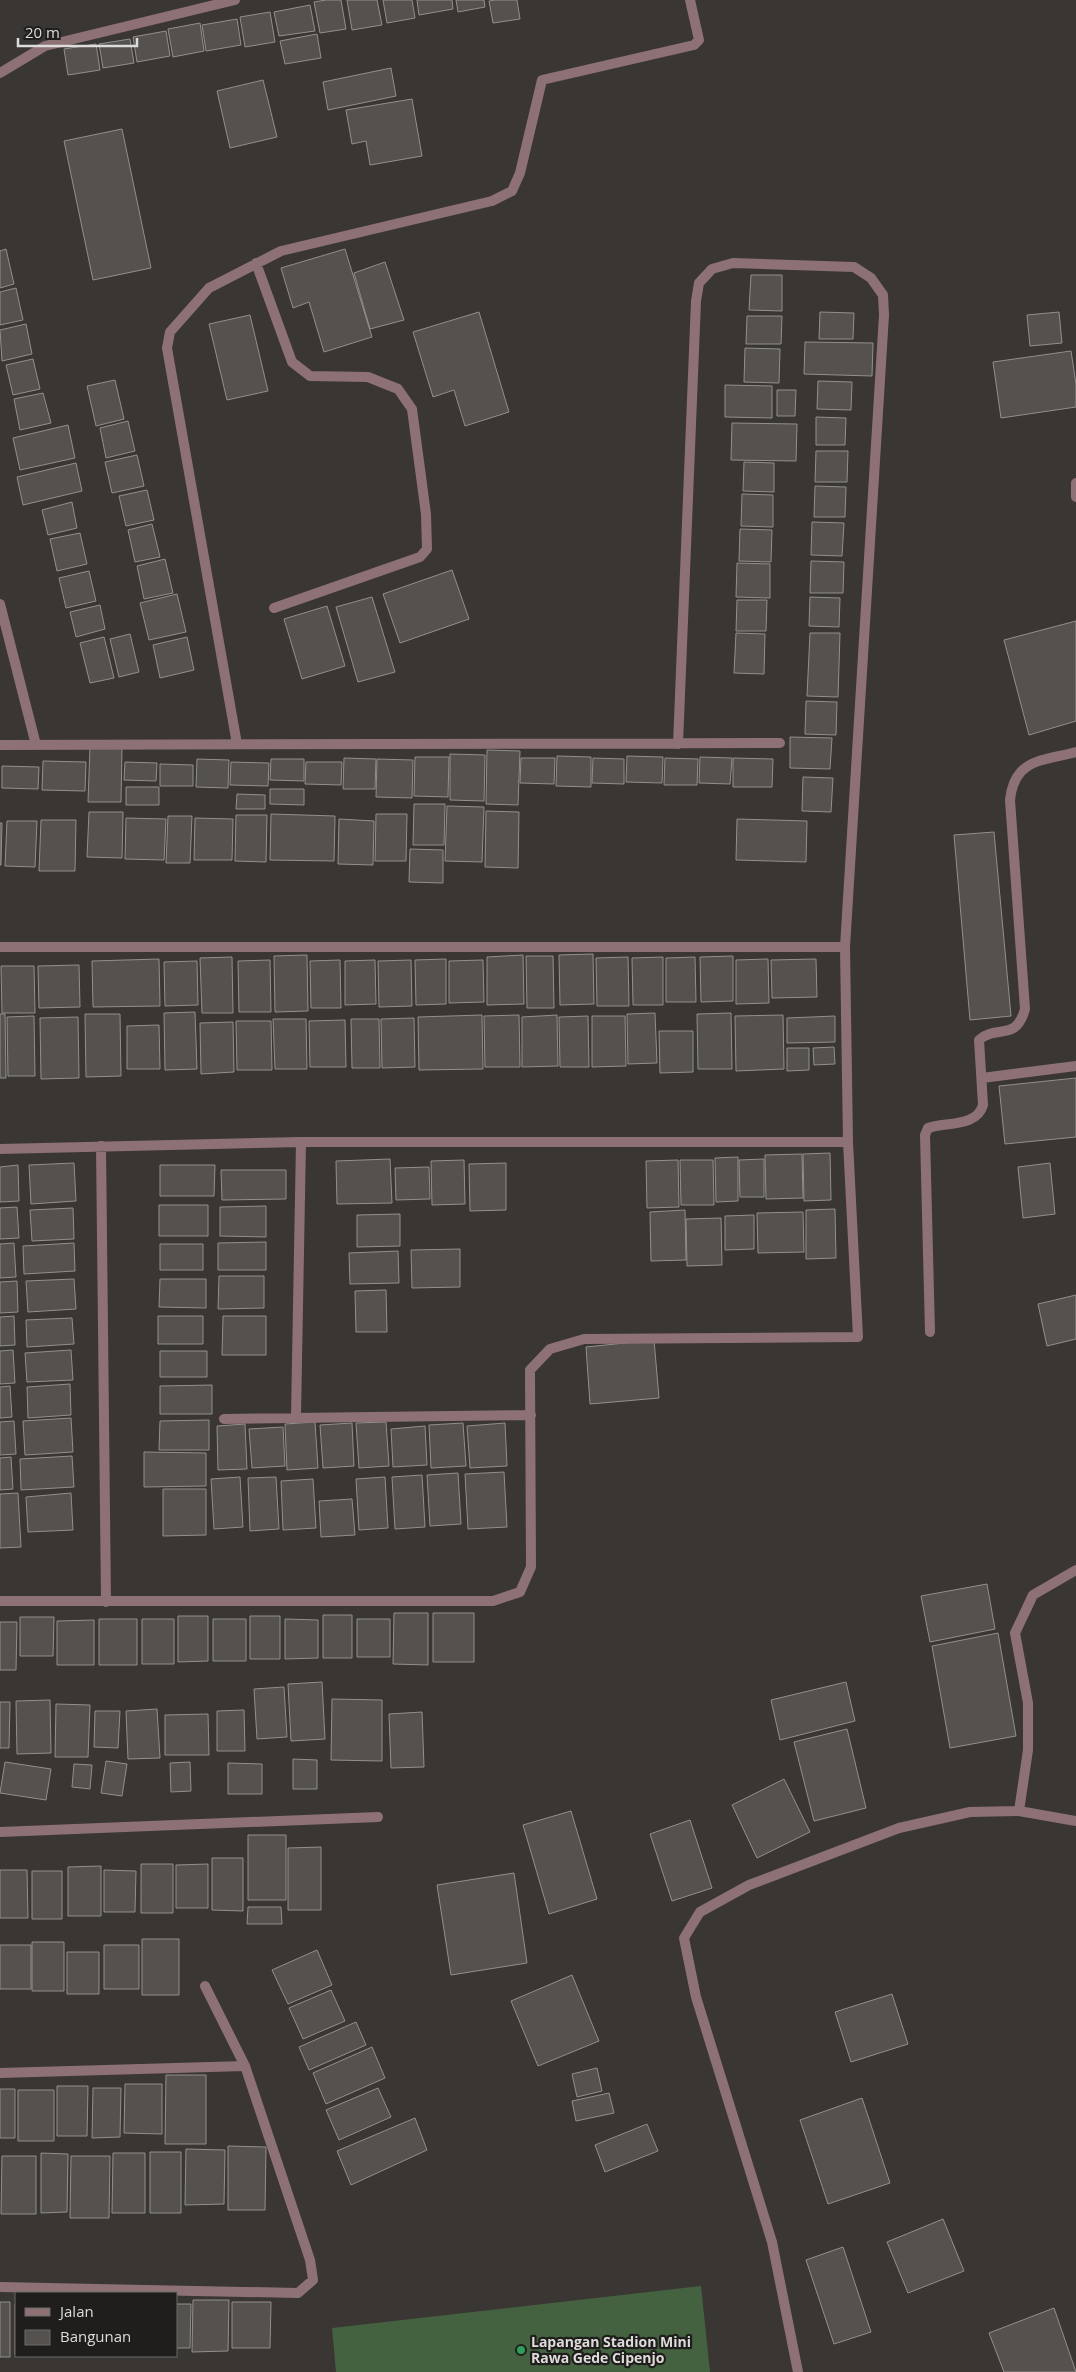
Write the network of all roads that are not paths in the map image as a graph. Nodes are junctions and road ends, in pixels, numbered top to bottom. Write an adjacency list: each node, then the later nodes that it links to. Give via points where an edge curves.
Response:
1 (236, 0): 3 (street, via 45,46)
2 (690, 0): 4 (street, via 699,32 699,40 694,45 542,80 520,173 512,190 492,201 281,251)
3 (0, 73)
4 (256, 263): 8 (street, via 292,362 310,376 368,377 398,389 412,409 426,514 427,549 420,557); 11 (street, via 209,288 170,332 167,348)
5 (1076, 483): 6 (street)
6 (1076, 497)
7 (0, 604): 13 (street)
8 (274, 608)
9 (780, 743): 12 (street)
10 (0, 744): 13 (street)
11 (238, 744): 12 (street); 13 (street)
12 (678, 744): 15 (street, via 698,283 712,269 733,262 854,267 871,278 883,295 884,315)
13 (36, 745)
14 (1076, 752): 18 (street, via 1027,765 1012,783 1010,800 1025,1009 1022,1020 1014,1029 983,1036 979,1040)
15 (845, 947): 16 (street); 20 (street)
16 (0, 948)
17 (1076, 1066): 18 (street)
18 (982, 1078): 23 (street, via 981,1112 971,1120 928,1128 925,1135)
19 (301, 1142): 20 (street); 21 (street); 25 (street)
20 (848, 1142): 24 (street, via 858,1337 584,1339 550,1349 530,1370)
21 (101, 1146): 22 (street); 29 (street)
22 (0, 1149)
23 (930, 1332)
24 (531, 1415): 25 (street); 29 (street, via 531,1567 520,1592 493,1601)
25 (296, 1416): 26 (street)
26 (224, 1419)
27 (1076, 1570): 30 (street, via 1033,1595 1015,1633 1028,1703 1028,1750)
28 (0, 1601): 29 (street)
29 (106, 1602)
30 (1018, 1811): 32 (street); 38 (street, via 970,1812 899,1828 749,1885 700,1912 684,1938 696,1997 772,2242)
31 (378, 1817): 33 (street)
32 (1076, 1820)
33 (0, 1832)
34 (205, 1986): 35 (street)
35 (245, 2066): 36 (street); 37 (street, via 310,2260 313,2280 298,2293)
36 (0, 2073)
37 (0, 2287)
38 (798, 2372)

